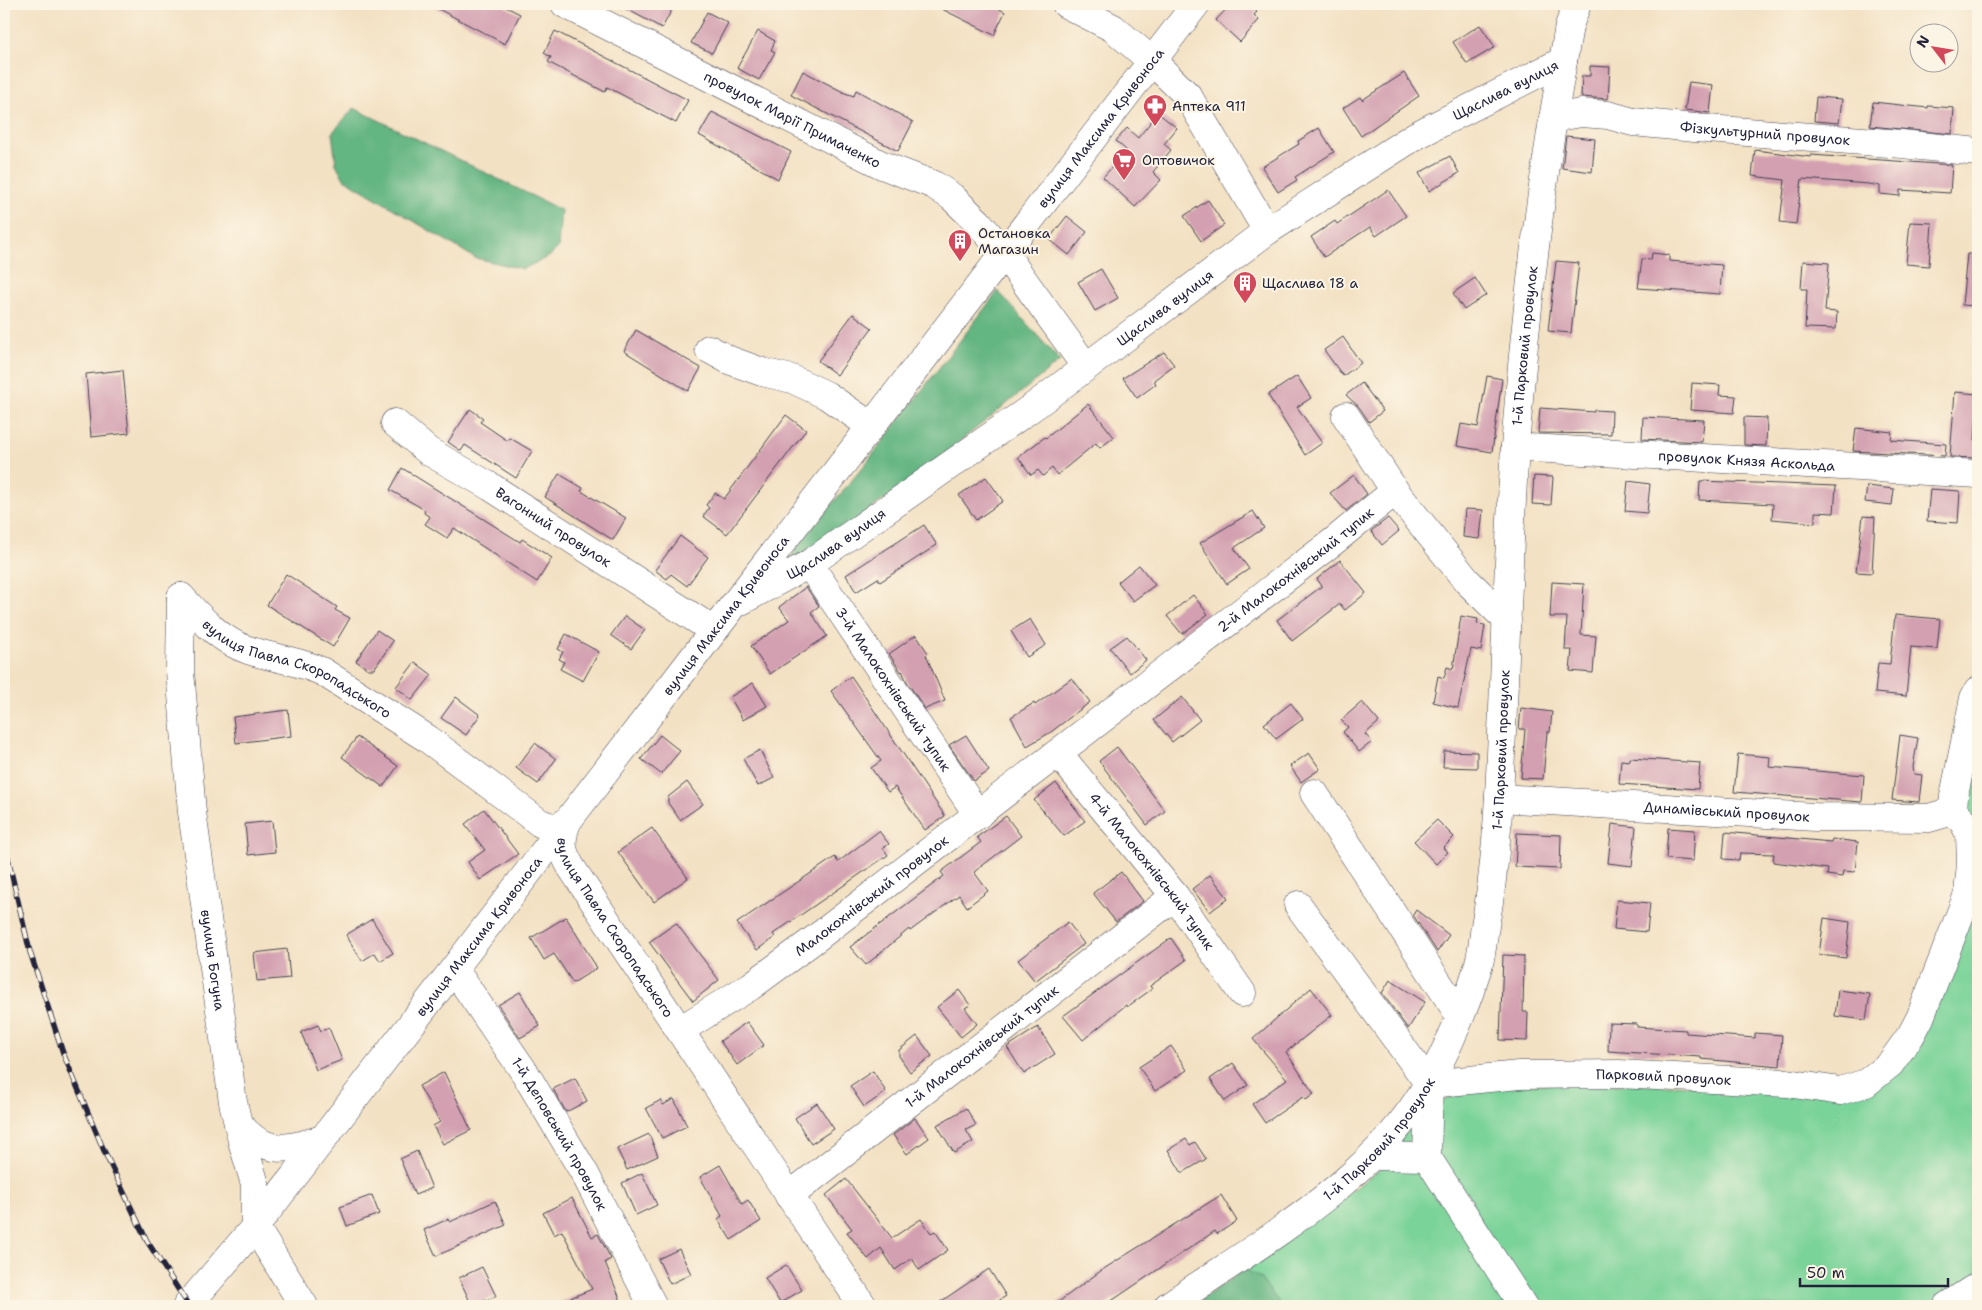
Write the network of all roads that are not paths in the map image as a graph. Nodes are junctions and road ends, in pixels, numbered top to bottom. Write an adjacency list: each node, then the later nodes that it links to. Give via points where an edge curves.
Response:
1 (565, 4): 10 (street, провулок Марії Примаченко, via 882,165 934,185 978,222)
2 (1066, 4): 5 (street, via 1113,28)
3 (1196, 4): 5 (street, вулиця Максима Кривоноса)
4 (1577, 4): 6 (street, Щаслива вулиця, via 1569,26)
5 (1152, 60): 9 (street, via 1188,96); 10 (street, вулиця Максима Кривоноса)
6 (1563, 61): 7 (street, 1-й Парковий провулок); 9 (street, Щаслива вулиця, via 1414,136)
7 (1553, 118): 8 (street, Фізкультурний провулок, via 1581,113 1608,115 1633,122 1686,128); 16 (street, 1-й Парковий провулок, via 1531,282)
8 (1978, 152)
9 (1267, 231): 12 (street, Щаслива вулиця)
10 (1004, 254): 12 (street, провулок Марії Примаченко); 15 (street, вулиця Максима Кривоноса)
11 (709, 348): 15 (street, via 728,360 792,379 826,395)
12 (1086, 367): 19 (street, Щаслива вулиця)
13 (1346, 416): 18 (street)
14 (395, 423): 23 (street, Вагонний провулок, via 428,451 491,487)
15 (870, 426): 21 (street, вулиця Максима Кривоноса)
16 (1515, 448): 17 (street, провулок Князя Аскольда); 22 (street, 1-й Парковий провулок)
17 (1978, 474)
18 (1395, 491): 22 (street, via 1467,581); 25 (street, 2-й Малокохнівський тупик)
19 (808, 564): 21 (street, Щаслива вулиця); 29 (street, 3-й Малокохнівський тупик)
20 (181, 598): 30 (street, вулиця Павла Скоропадського, via 230,642 323,672 421,735 540,823 551,827); 38 (street, вулиця Богуна, via 180,671 192,812)
21 (731, 606): 23 (street, вулиця Максима Кривоноса)
22 (1507, 620): 27 (street, 1-й Парковий провулок)
23 (713, 630): 30 (street, вулиця Максима Кривоноса)
24 (1978, 691): 28 (street, via 1958,774)
25 (1058, 753): 29 (street, Малокохнівський провулок); 31 (street, 4-й Малокохнівський тупик)
26 (1314, 793): 35 (street)
27 (1499, 798): 28 (street, Динамівський провулок, via 1815,817 1928,818); 35 (street, 1-й Парковий провулок, via 1491,894 1479,964)
28 (1953, 811): 37 (street, Парковий провулок, via 1970,834 1968,894 1920,1018 1890,1064 1866,1083 1840,1091 1787,1083 1619,1074 1519,1075)
29 (978, 815): 36 (street, Малокохнівський провулок, via 751,986)
30 (566, 825): 33 (street, вулиця Максима Кривоноса); 36 (street, вулиця Павла Скоропадського, via 561,839 562,851)
31 (1175, 896): 34 (street, 4-й Малокохнівський тупик); 44 (street, 1-й Малокохнівський тупик)
32 (1298, 905): 37 (street)
33 (454, 969): 39 (street, вулиця Максима Кривоноса); 49 (street, 1-й Деповський провулок, via 525,1073 580,1166)
34 (1242, 993)
35 (1460, 1016): 37 (street, 1-й Парковий провулок)
36 (680, 1030): 44 (street, вулиця Павла Скоропадського)
37 (1429, 1084): 41 (street, 1-й Парковий провулок, via 1390,1138); 42 (street)
38 (238, 1123): 40 (street, via 252,1139); 43 (street, вулиця Богуна)
39 (323, 1139): 40 (street, via 298,1146); 45 (street, вулиця Максима Кривоноса)
40 (269, 1148): 43 (street, via 255,1161)
41 (1372, 1156): 42 (street); 51 (street, 1-й Парковий провулок, via 1308,1210)
42 (1427, 1157): 52 (street)
43 (252, 1173): 45 (street, вулиця Богуна, via 255,1184)
44 (789, 1196): 50 (street, вулиця Павла Скоропадського)
45 (254, 1227): 47 (street, вулиця Максима Кривоноса); 48 (street)
46 (1978, 1286): 53 (street)
47 (187, 1306)
48 (304, 1306)
49 (653, 1306)
50 (862, 1306)
51 (1168, 1306)
52 (1523, 1306)
53 (1948, 1306)

